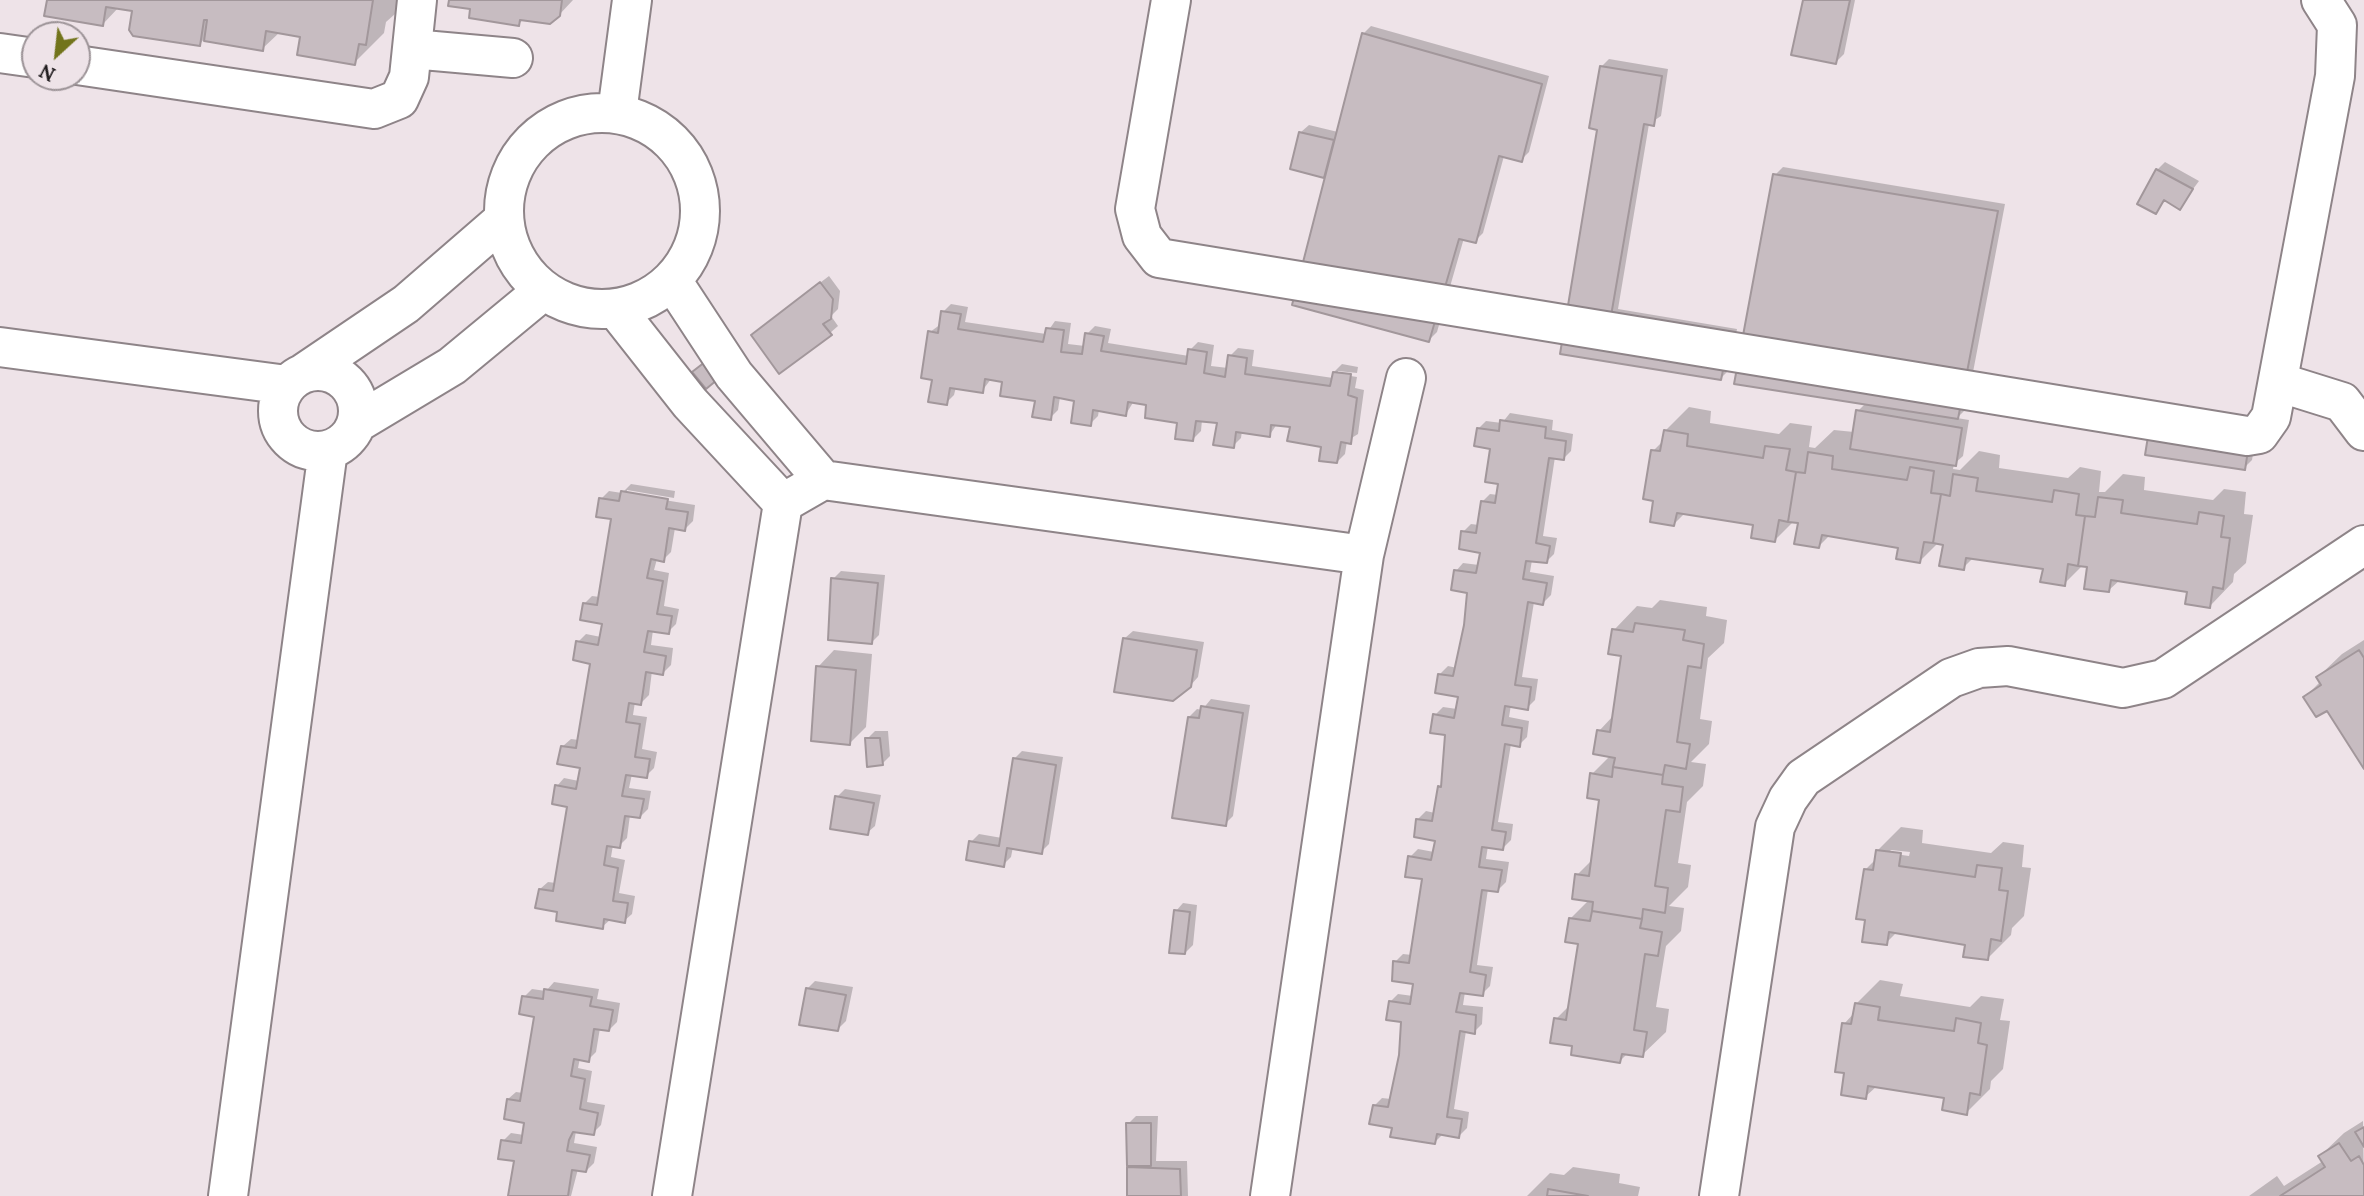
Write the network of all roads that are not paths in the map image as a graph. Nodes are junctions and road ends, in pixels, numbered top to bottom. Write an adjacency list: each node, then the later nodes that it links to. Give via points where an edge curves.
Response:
1 (416, 0): 5 (street)
2 (632, 0): 11 (street)
3 (1171, 0): 19 (street, via 1135,209 1142,236 1159,258 2247,436 2259,434 2266,426)
4 (2321, 0): 10 (street, via 2337,25)
5 (412, 49): 8 (street); 9 (street, via 409,77 399,99 374,109)
6 (0, 53): 7 (street)
7 (21, 56)
8 (513, 58)
9 (91, 67)
10 (2350, 79): 19 (street)
11 (617, 113): 12 (street, via 572,116 534,138 509,176); 13 (street, via 662,131 694,170 702,218)
12 (503, 220): 14 (street, via 518,263); 18 (street, via 406,304)
13 (673, 282): 15 (street, via 652,298); 23 (street, via 734,375)
14 (544, 290): 15 (street, via 578,307); 20 (street, via 452,366)
15 (616, 309): 24 (street, via 690,403)
16 (0, 347): 18 (street)
17 (1406, 378): 26 (street)
18 (295, 379): 20 (street, via 326,371 346,382 358,401); 22 (street, via 278,402 279,423 290,440 308,450)
19 (2278, 382): 21 (street, via 2342,402)
20 (357, 423): 22 (street, via 346,440)
21 (2364, 430)
22 (328, 450): 27 (street)
23 (823, 480): 24 (street); 26 (street)
24 (783, 503): 28 (street)
25 (2364, 545): 30 (street, via 2163,679 2123,688 2008,666 1979,668 1951,678 1803,778 1775,827)
26 (1364, 555): 29 (street)
27 (228, 1196)
28 (672, 1196)
29 (1270, 1196)
30 (1719, 1196)

